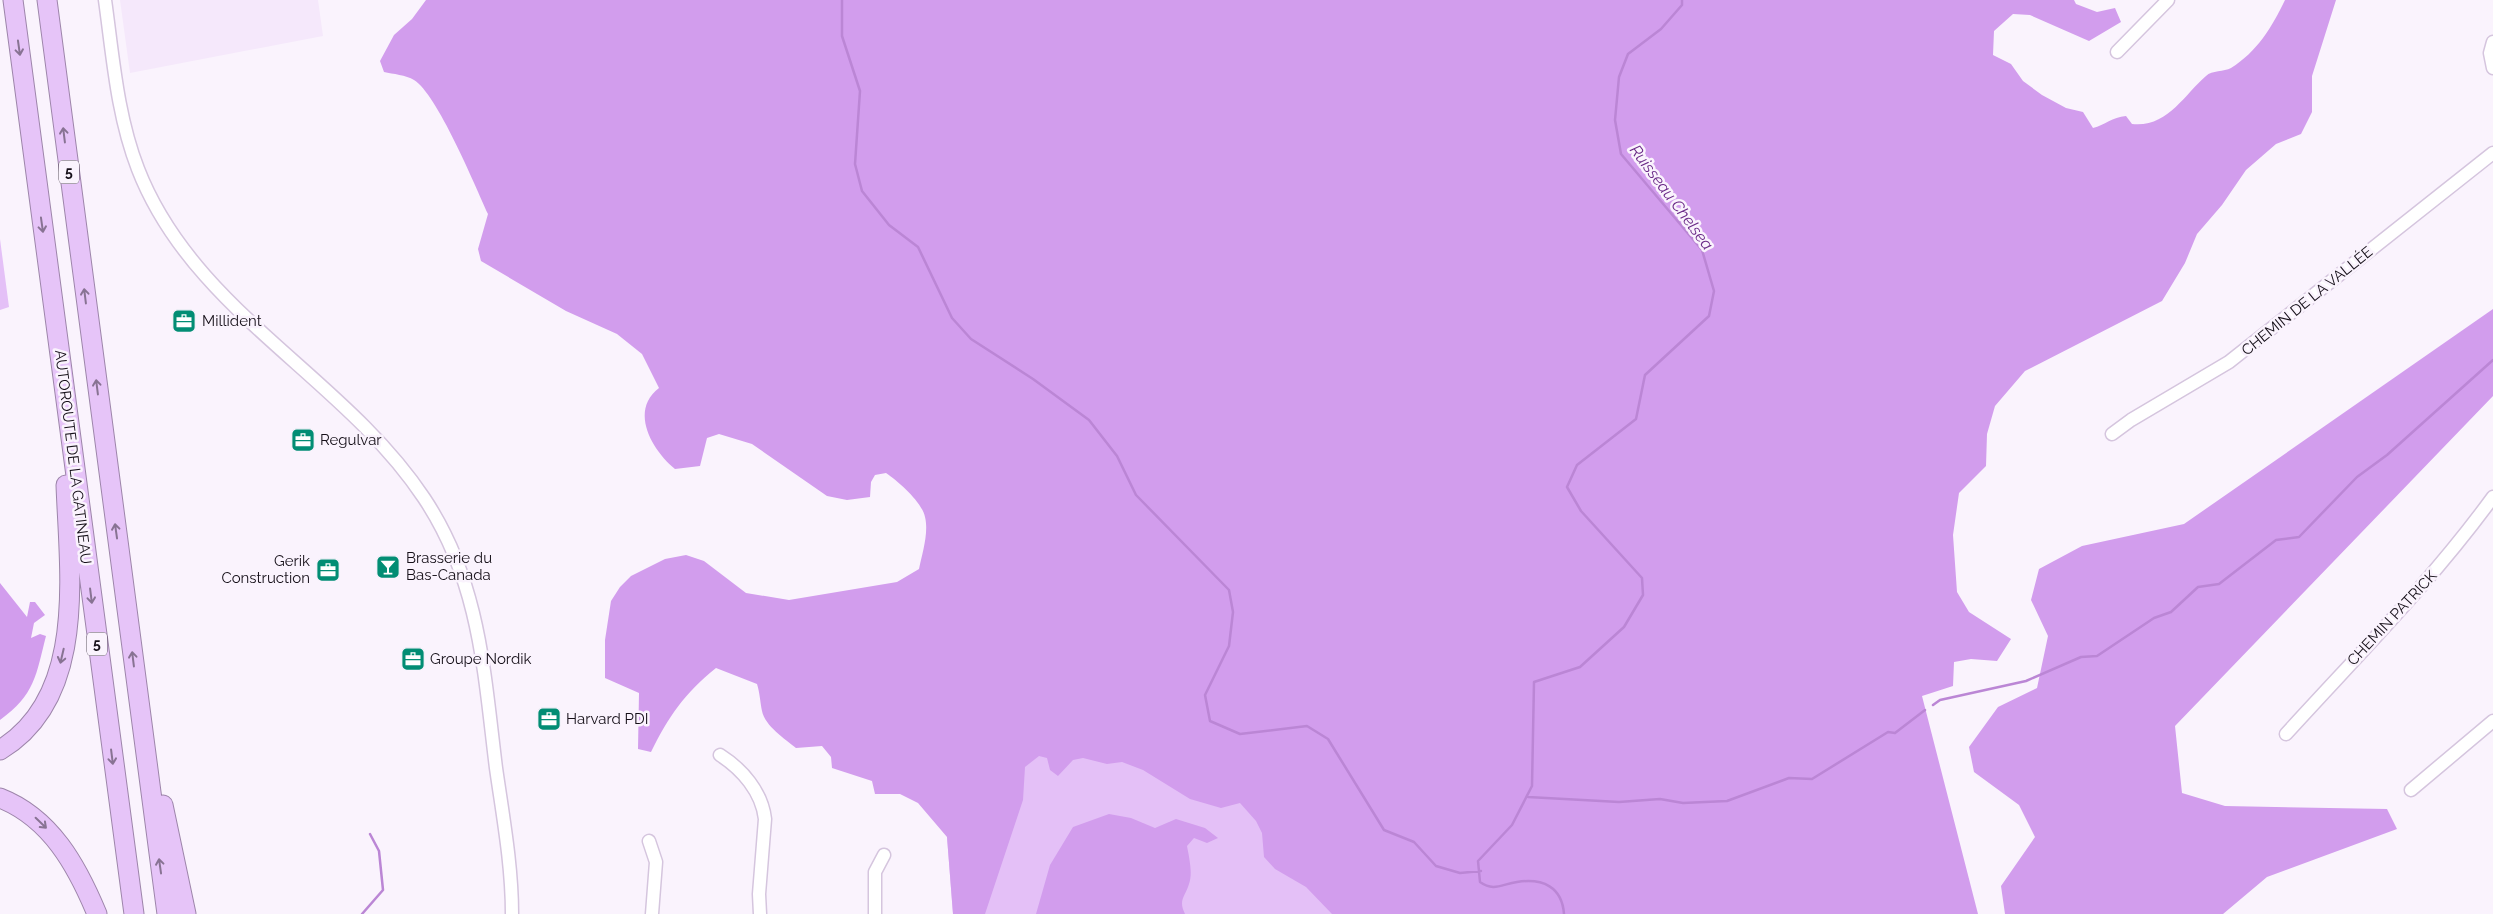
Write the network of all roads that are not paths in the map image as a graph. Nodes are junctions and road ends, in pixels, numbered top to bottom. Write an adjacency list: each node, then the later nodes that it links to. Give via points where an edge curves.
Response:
1 (13, 0): 9 (highway, AUTOROUTE DE LA GATINEAU / 5, one-way to 9)
2 (47, 0): 12 (highway, 5, one-way to 2)
3 (105, 0): 25 (street, via 126,135 144,183 168,229 219,292 393,458 425,499 455,554 472,603 481,647 511,874)
4 (2168, 0): 6 (street)
5 (2493, 42): 7 (street, via 2490,53)
6 (2117, 52)
7 (2493, 68)
8 (2493, 153): 10 (street, CHEMIN DE LA VALLÉE, via 2230,362)
9 (62, 374): 15 (highway, one-way to 15, via 69,574 65,642 57,676 40,711 22,734); 22 (highway, AUTOROUTE DE LA GATINEAU / 5, one-way to 22)
10 (2112, 434)
11 (2493, 497): 14 (street, CHEMIN PATRICK, via 2426,582)
12 (138, 704): 23 (highway, 5, one-way to 12); 24 (highway)
13 (2493, 721): 17 (street)
14 (2286, 734)
15 (0, 750)
16 (720, 755): 27 (street, via 737,765 761,799 764,809)
17 (2411, 790)
18 (0, 798): 21 (highway, one-way to 21, via 28,812 54,837 74,867)
19 (648, 841): 26 (street, via 656,862)
20 (884, 855): 28 (street, via 874,872)
21 (97, 914)
22 (134, 914)
23 (167, 914)
24 (186, 914)
25 (512, 914)
26 (652, 914)
27 (760, 914)
28 (875, 914)

